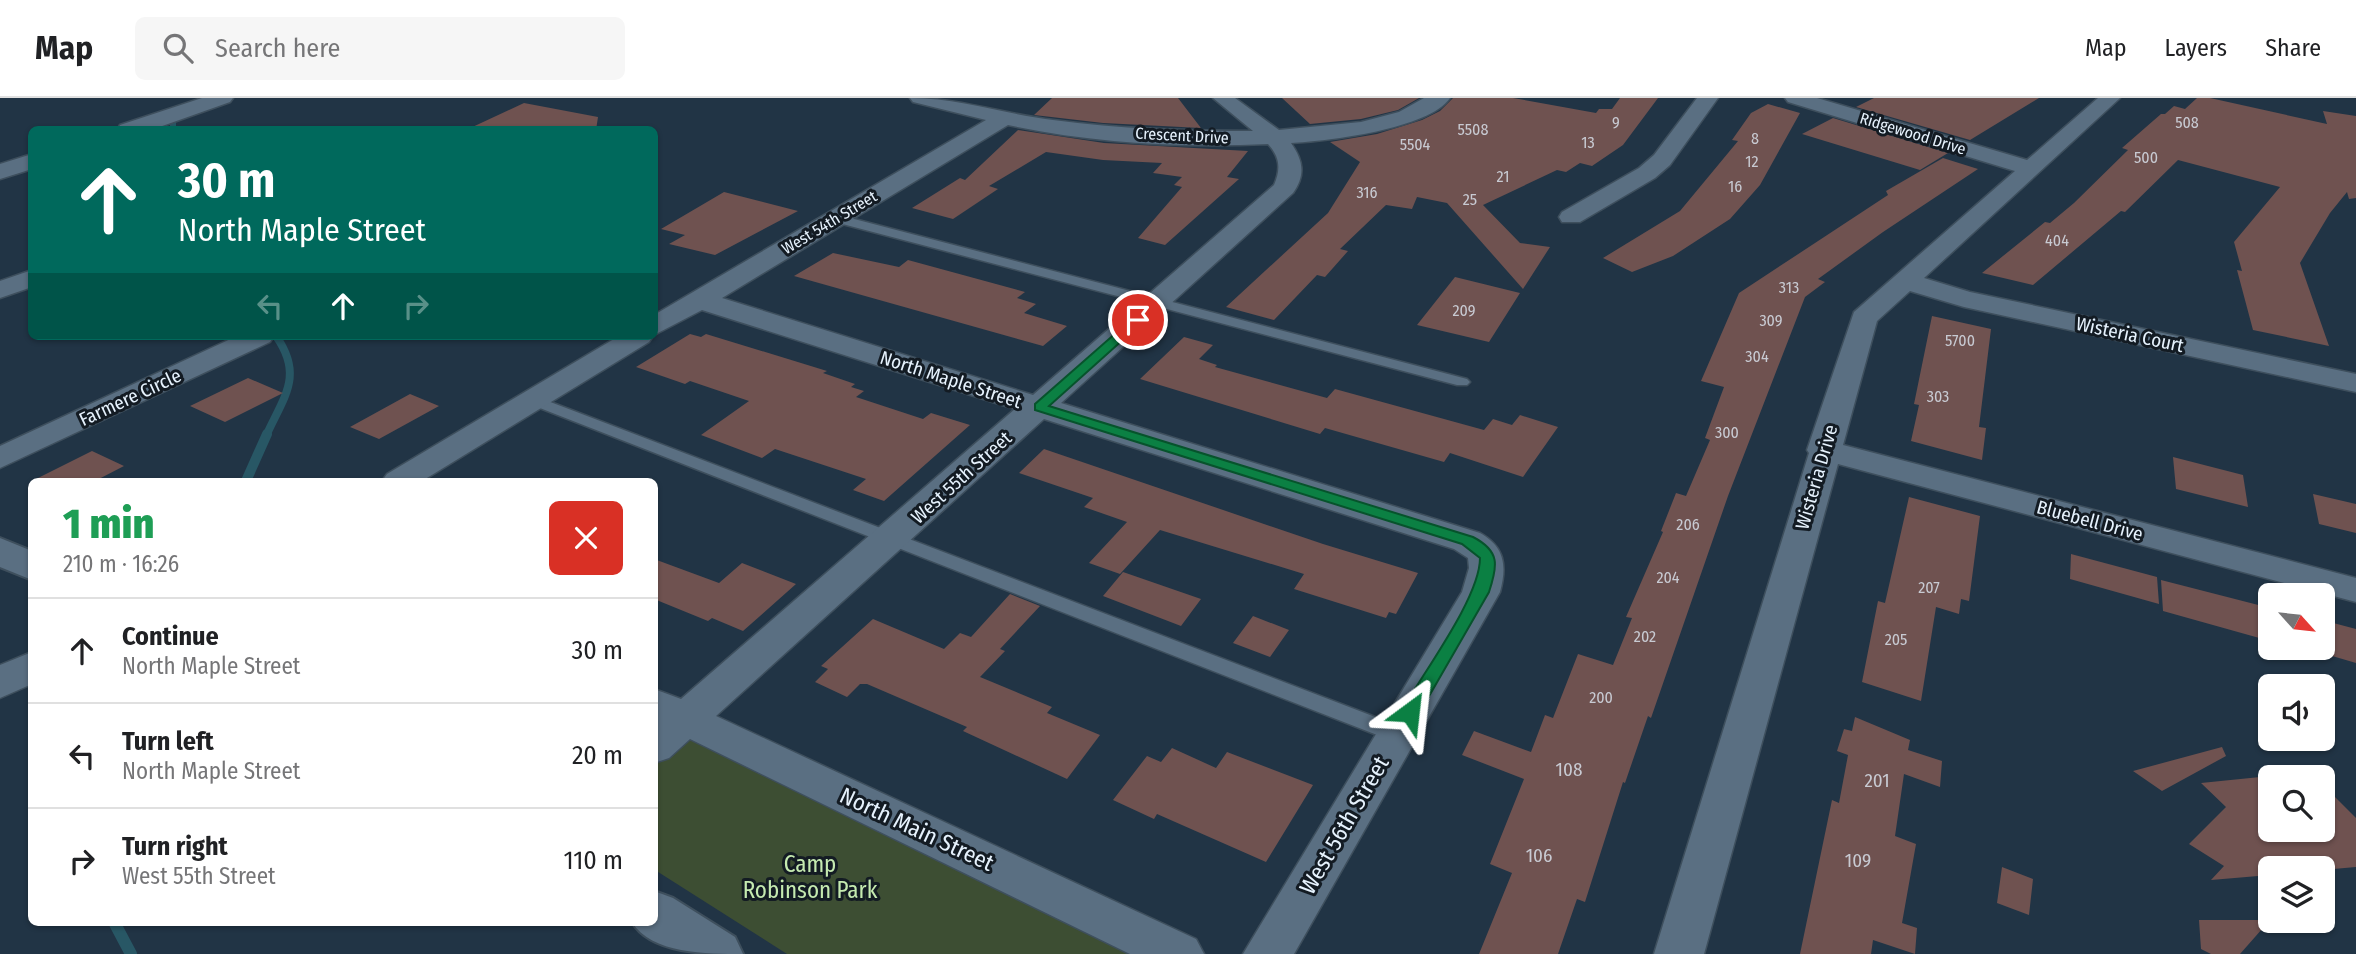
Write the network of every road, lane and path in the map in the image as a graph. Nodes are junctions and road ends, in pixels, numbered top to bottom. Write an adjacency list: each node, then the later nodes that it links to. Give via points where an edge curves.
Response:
1 (223, 98): 10 (street)
2 (920, 98): 9 (street, Crescent Drive)
3 (1029, 98): 9 (street, West 54th Street)
4 (1223, 98): 11 (street)
5 (1440, 98): 11 (street, Crescent Drive, via 1395,119 1324,134)
6 (1708, 98): 15 (street, via 1662,160)
7 (1795, 98): 13 (street, Ridgewood Drive)
8 (2110, 98): 13 (street, Wisteria Drive)
9 (1001, 117): 11 (street, Crescent Drive, via 1077,129); 16 (street, West 54th Street)
10 (140, 126)
11 (1275, 138): 21 (street, West 55th Street, via 1293,163 1285,188)
12 (28, 162): 14 (street)
13 (2030, 168): 18 (street, Wisteria Drive)
14 (0, 172)
15 (1571, 217)
16 (835, 218): 20 (street, West 54th Street); 21 (lane)
17 (28, 280): 19 (street)
18 (1904, 281): 26 (street, Wisteria Court, via 1964,299); 29 (street, Wisteria Drive, via 1864,318)
19 (0, 290)
20 (699, 300): 22 (street, West 54th Street); 28 (street, North Maple Street)
21 (1158, 303): 25 (lane); 28 (street, West 55th Street)
22 (658, 325)
23 (251, 340): 30 (street, Farmere Circle)
24 (632, 340): 27 (street)
25 (1462, 383)
26 (2356, 383)
27 (532, 400): 31 (street); 32 (lane)
28 (1040, 407): 32 (street, West 55th Street); 36 (street, North Maple Street, via 1474,544 1488,557 1489,569)
29 (1823, 450): 35 (street, Bluebell Drive); 45 (street, Wisteria Drive)
30 (0, 458)
31 (404, 478)
32 (891, 539): 39 (street, West 55th Street); 40 (lane)
33 (0, 551): 34 (main road)
34 (28, 565)
35 (2356, 590)
36 (1461, 624): 40 (street, West 56th Street)
37 (28, 668): 38 (street)
38 (0, 683)
39 (665, 724): 43 (street, North Main Street)
40 (1397, 734): 44 (street, West 56th Street)
41 (658, 917): 42 (main road)
42 (716, 954)
43 (1178, 954)
44 (1268, 954)
45 (1679, 954)

